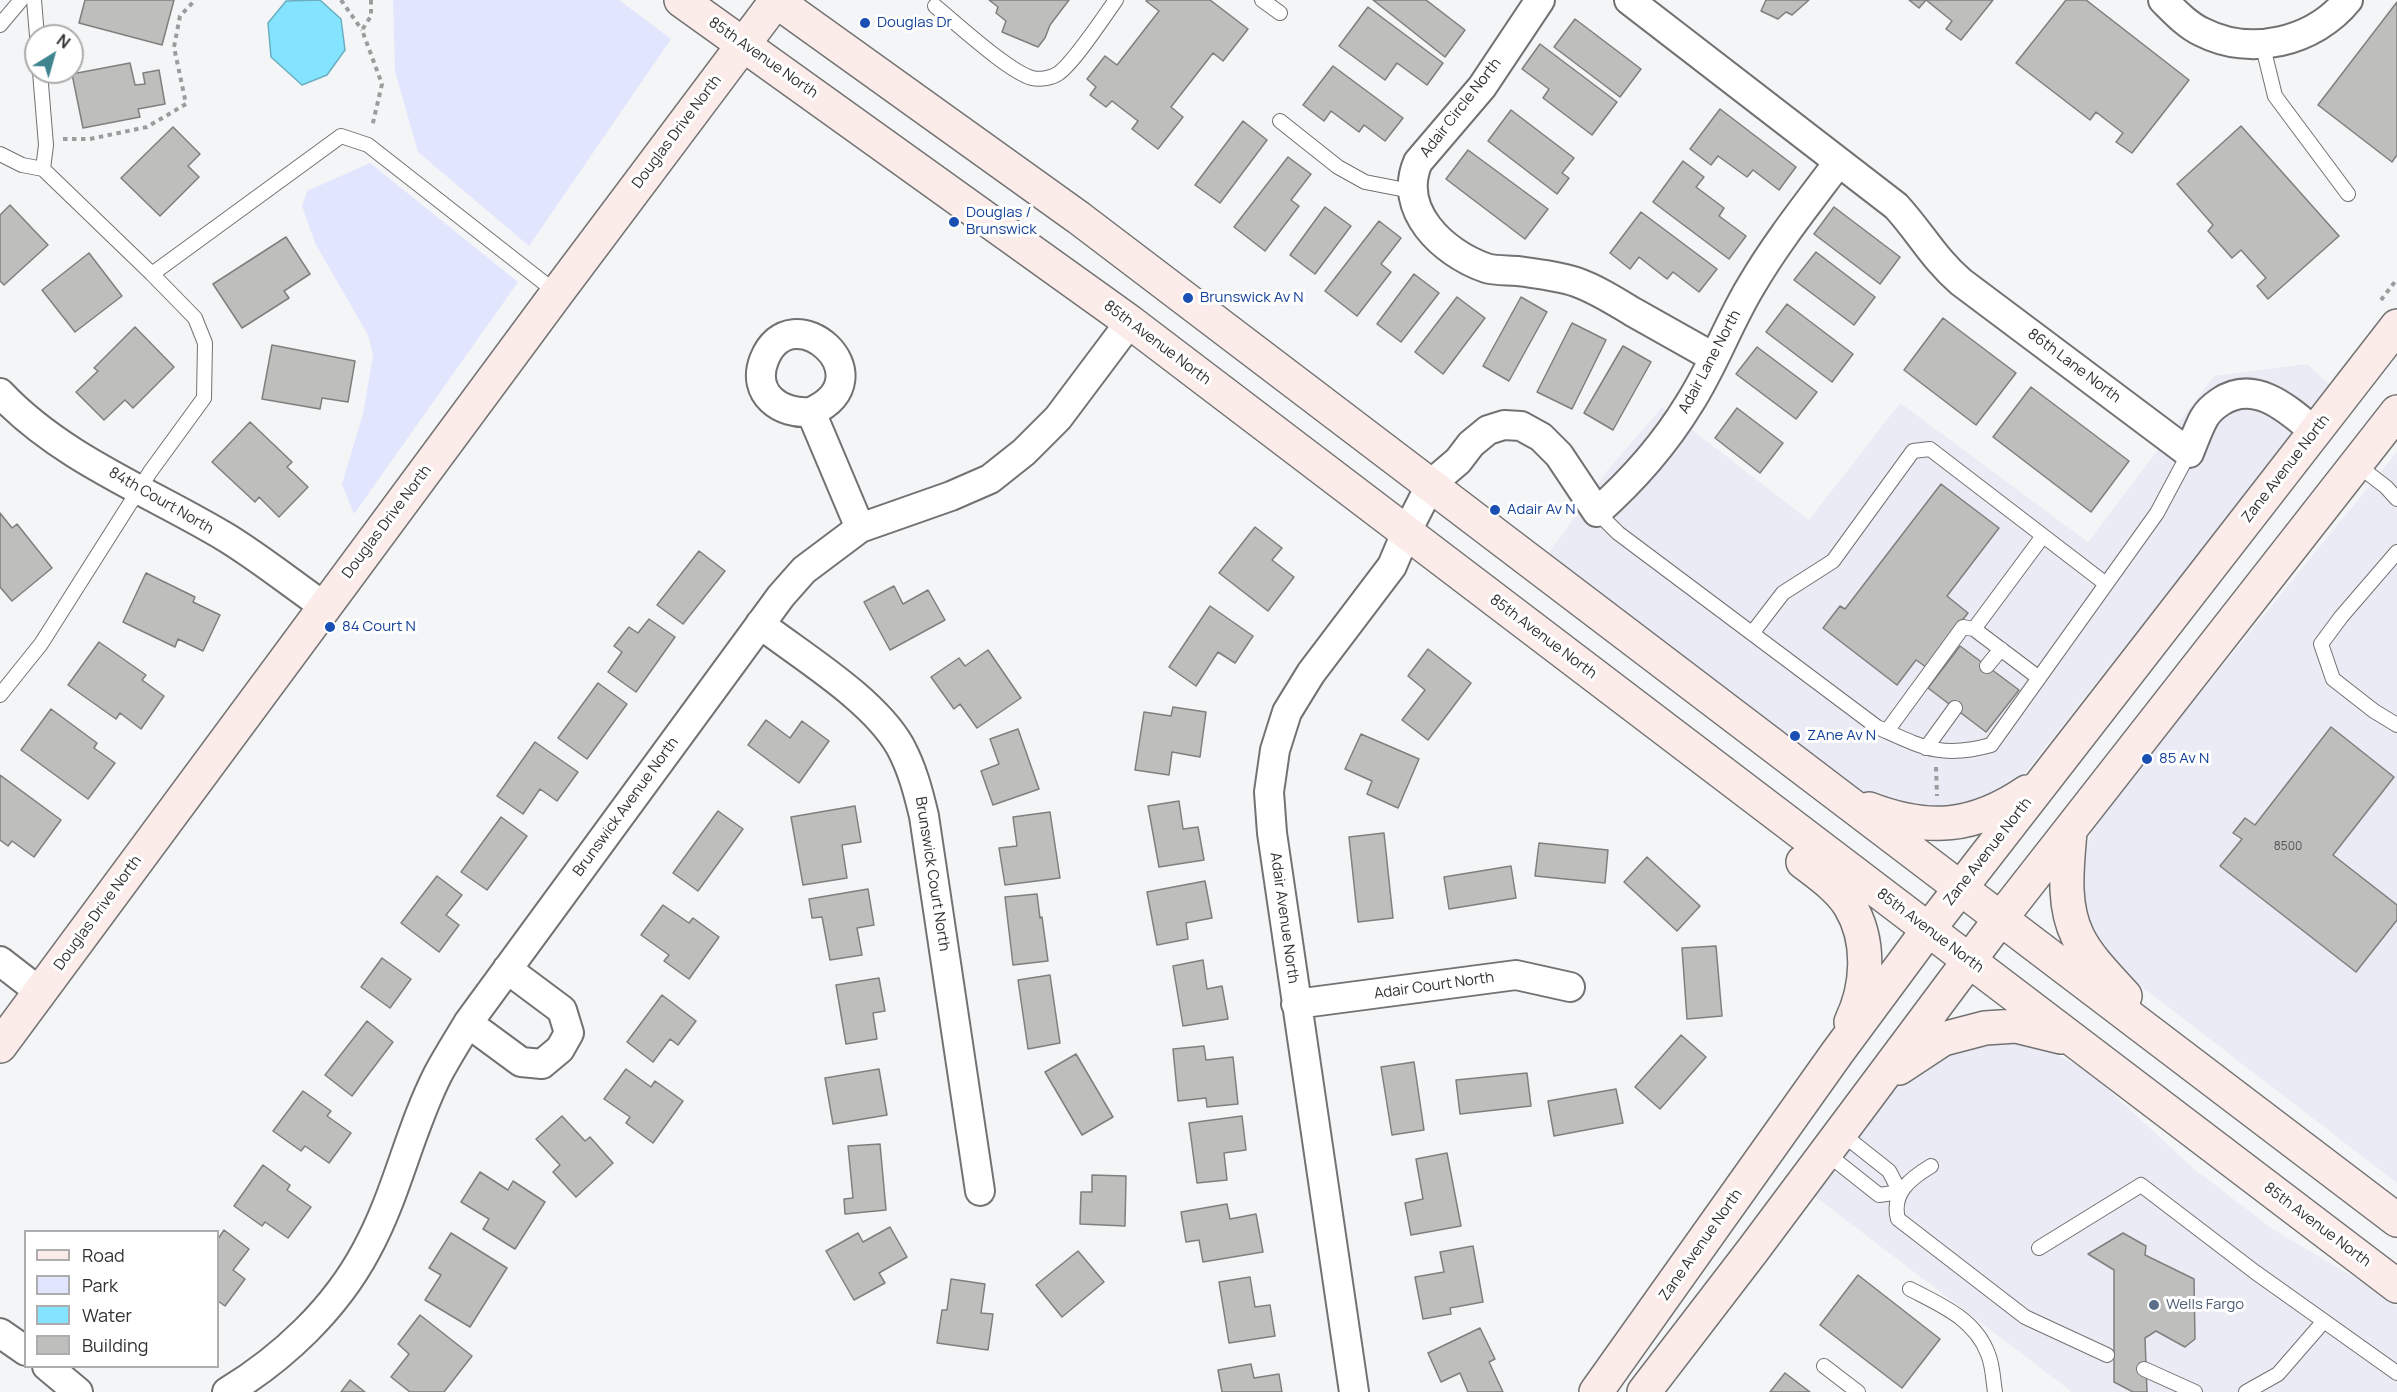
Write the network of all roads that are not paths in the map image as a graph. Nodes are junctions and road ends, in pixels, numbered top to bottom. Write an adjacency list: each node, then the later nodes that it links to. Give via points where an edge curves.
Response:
1 (21, 0): 14 (lane)
2 (34, 0): 13 (lane)
3 (681, 0): 15 (main road, 85th Avenue North)
4 (776, 0): 15 (main road, Douglas Drive North); 35 (main road, via 1061,205)
5 (1116, 0): 11 (lane, via 1070,61 1058,74 1046,78 1032,78 1009,65)
6 (1262, 0): 12 (lane)
7 (1540, 0): 22 (street, Adair Circle North, via 1482,87 1418,162)
8 (1629, 0): 20 (street)
9 (2163, 0): 16 (street, via 2201,32 2224,41)
10 (2348, 0): 16 (street, via 2321,26)
11 (935, 6)
12 (1280, 13)
13 (36, 24)
14 (0, 25)
15 (743, 44): 25 (main road, Douglas Drive North); 26 (main road, 85th Avenue North)
16 (2262, 44): 23 (lane, via 2275,96)
17 (41, 84): 21 (lane, via 46,140)
18 (1280, 121): 22 (lane, via 1338,167 1365,182)
19 (0, 154): 21 (lane)
20 (1838, 163): 28 (street, Adair Lane North, via 1781,238); 33 (street, 86th Lane North, via 1896,206 1942,266 1961,282)
21 (43, 170): 24 (lane)
22 (1411, 191): 28 (street, via 1426,226 1473,262 1488,269 1576,282)
23 (2348, 194)
24 (152, 274): 25 (lane, via 340,136 368,145); 36 (lane, via 195,318 205,344 204,398)
25 (557, 293): 44 (main road, Douglas Drive North)
26 (1130, 322): 39 (street, Brunswick Avenue North, via 1058,418 990,479); 40 (main road, 85th Avenue North)
27 (2397, 326): 32 (main road, Zane Avenue North)
28 (1713, 357): 38 (street, Adair Lane North, via 1690,403 1659,448 1625,488)
29 (0, 393): 36 (street, 84th Court North, via 43,432)
30 (811, 412): 39 (street)
31 (2397, 412): 34 (main road)
32 (2315, 432): 33 (street, via 2269,398 2237,394 2212,407); 56 (main road, Zane Avenue North)
33 (2189, 453): 43 (lane, via 2157,513)
34 (2356, 464): 37 (lane); 59 (main road)
35 (1431, 484): 38 (street, via 1488,430 1504,425 1521,426 1541,437 1559,455); 40 (street, Adair Avenue North); 58 (main road)
36 (140, 489): 44 (street, 84th Court North, via 228,539); 52 (lane, via 41,644)
37 (2397, 499)
38 (1597, 512): 47 (lane, via 1618,533)
39 (860, 528): 45 (street, Brunswick Avenue North, via 804,570)
40 (1406, 533): 51 (main road, 85th Avenue North); 68 (street, Adair Avenue North, via 1392,566 1287,712 1275,750 1269,792 1272,833)
41 (2043, 536): 43 (lane); 46 (lane); 47 (lane, via 1930,450 1913,451 1833,561 1783,594)
42 (2397, 552): 54 (lane, via 2321,644 2333,679)
43 (2106, 584): 50 (lane)
44 (325, 607): 67 (main road, Douglas Drive North)
45 (760, 624): 65 (street, Brunswick Avenue North); 77 (street, Brunswick Court North, via 876,715 899,745 915,779 924,816)
46 (1974, 629): 48 (lane); 55 (lane, via 1963,627)
47 (1753, 632): 55 (lane)
48 (2001, 649): 49 (lane); 50 (lane)
49 (1987, 666)
50 (2039, 678): 57 (lane, via 1991,745 1944,752)
51 (1607, 686): 62 (main road, 85th Avenue North); 73 (main road, via 1642,737 1832,884 1850,905 1863,942 1863,983 1855,1015)
52 (0, 695)
53 (1955, 708): 57 (lane)
54 (2397, 725)
55 (1887, 731): 57 (lane)
56 (2074, 739): 58 (main road, via 2034,787 1990,814 1971,820 1951,824 1897,820); 60 (main road, Zane Avenue North)
57 (1931, 749)
58 (1844, 800): 60 (main road)
59 (2070, 832): 61 (main road); 71 (main road, via 2068,904 2079,938)
60 (1960, 888): 61 (main road); 62 (main road, Zane Avenue North)
61 (2001, 918): 63 (main road); 71 (main road)
62 (1928, 930): 63 (main road, 85th Avenue North); 73 (main road, Zane Avenue North)
63 (1969, 961): 70 (main road, 85th Avenue North); 74 (main road)
64 (0, 962): 67 (street)
65 (507, 969): 69 (street, Brunswick Avenue North); 69 (street, via 562,1010 569,1032 560,1049 542,1064 521,1062)
66 (1570, 987): 68 (street, Adair Court North, via 1516,975)
67 (40, 992): 72 (main road, Douglas Drive North)
68 (1296, 1004): 93 (street, Adair Avenue North)
69 (468, 1023): 92 (street, Brunswick Avenue North, via 437,1075 366,1252 333,1300 294,1343)
70 (2073, 1039): 74 (main road, via 2016,1026 1986,1028 1942,1039); 81 (main road, 85th Avenue North)
71 (2164, 1043): 79 (main road)
72 (0, 1046)
73 (1837, 1053): 94 (main road, Zane Avenue North)
74 (1880, 1080): 75 (main road)
75 (1833, 1143): 78 (lane, via 1889,1171); 78 (lane, via 1879,1195); 95 (main road)
76 (1931, 1166): 78 (lane, via 1912,1177)
77 (980, 1191)
78 (1900, 1192): 86 (lane, via 1895,1208 1898,1219 2025,1317)
79 (2397, 1220)
80 (2039, 1248): 83 (lane, via 2141,1185)
81 (2397, 1286)
82 (1910, 1289): 97 (lane, via 1960,1316 1980,1336 1989,1356)
83 (2324, 1321): 90 (lane); 99 (lane, via 2278,1374)
84 (0, 1333): 85 (street)
85 (24, 1350)
86 (2107, 1355)
87 (1824, 1366): 96 (lane)
88 (49, 1368): 91 (street)
89 (2144, 1370): 98 (lane)
90 (2397, 1373)
91 (78, 1392)
92 (227, 1392)
93 (1354, 1392)
94 (1596, 1392)
95 (1644, 1392)
96 (1858, 1392)
97 (1995, 1392)
98 (2195, 1392)
99 (2246, 1392)

